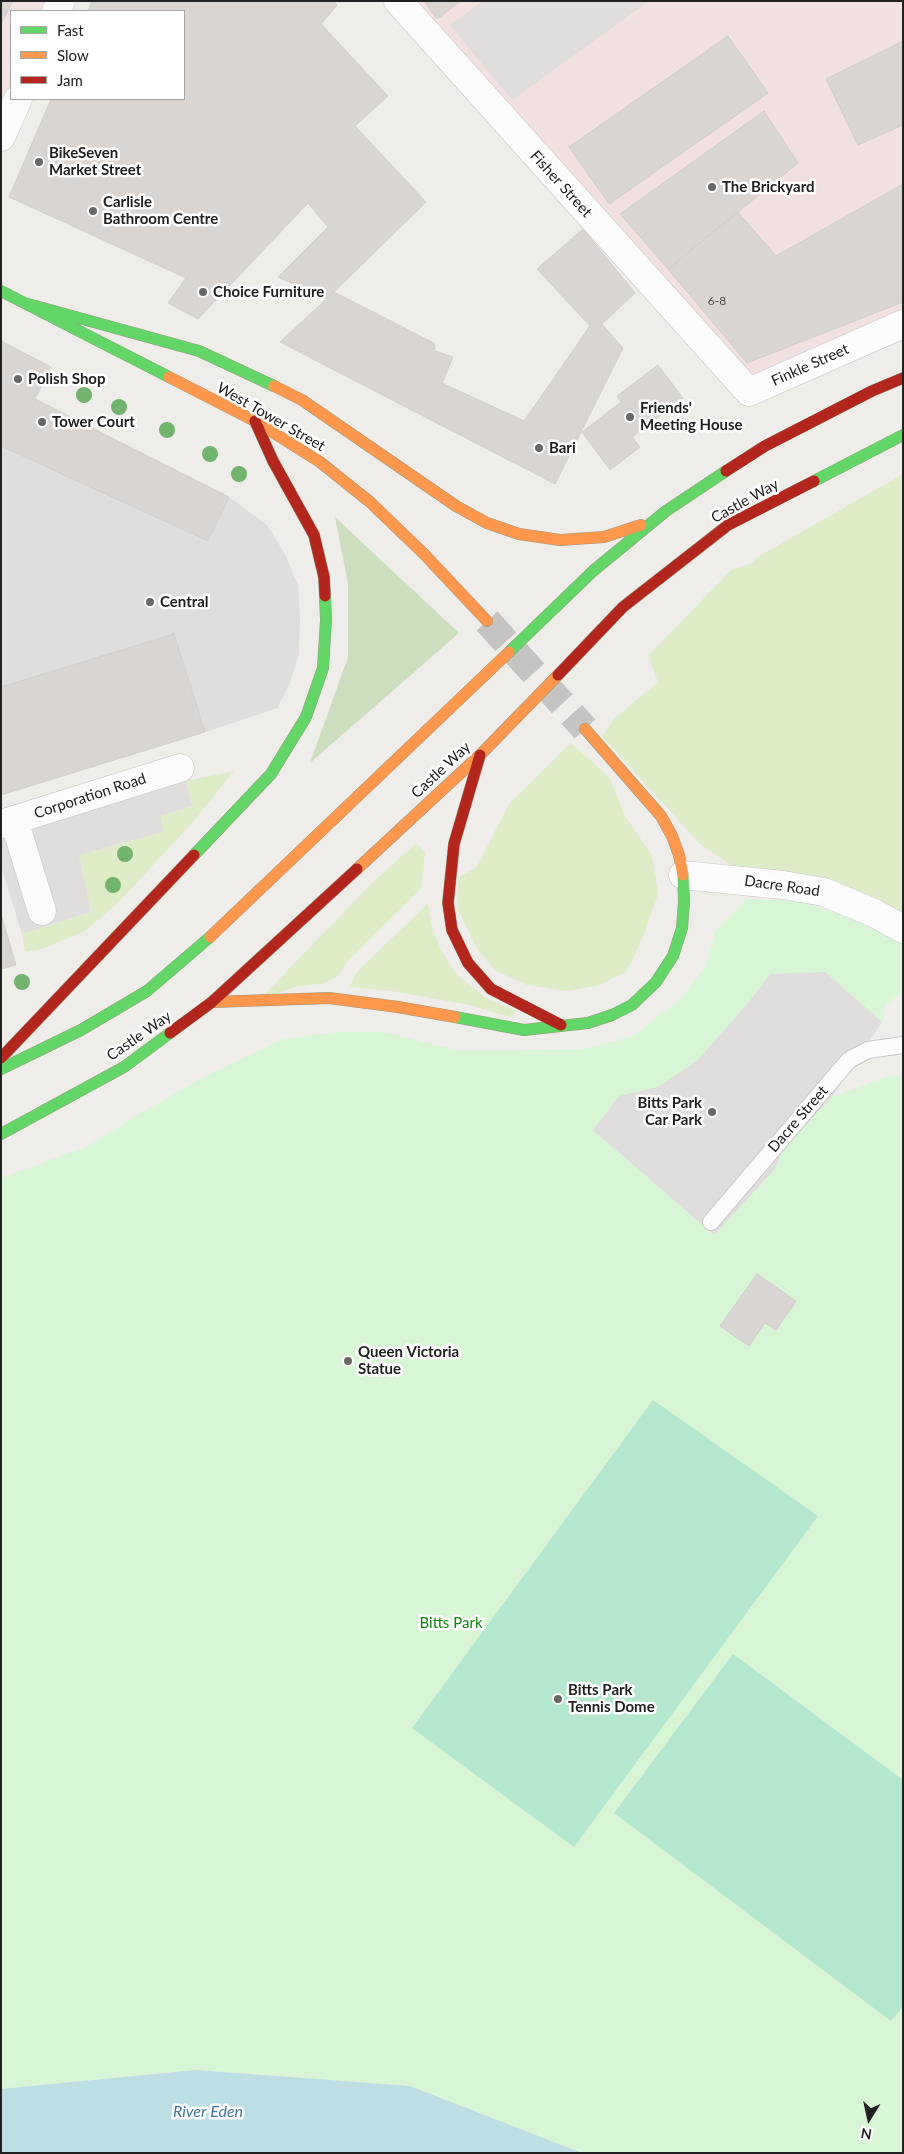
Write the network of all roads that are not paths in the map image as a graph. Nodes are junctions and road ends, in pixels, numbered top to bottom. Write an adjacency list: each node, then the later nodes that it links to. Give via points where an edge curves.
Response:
1 (398, 1): 7 (street, Fisher Street)
2 (18, 100): 3 (street)
3 (1, 137)
4 (1, 291): 5 (main road, West Tower Street)
5 (28, 304): 9 (main road, West Tower Street); 11 (main road, via 199,351 302,400 487,524 519,534 560,540 604,537 632,529)
6 (903, 324): 7 (street, Finkle Street, via 749,392)
7 (725, 367)
8 (903, 378): 11 (main road, via 765,446)
9 (255, 422): 12 (main road, West Tower Street, via 320,462 370,502); 23 (main road, via 314,535 324,578 323,668 306,717 271,774)
10 (903, 435): 14 (main road, Castle Way, via 728,525 623,606)
11 (666, 512): 24 (main road, via 593,571 210,938 147,991 81,1030)
12 (487, 621)
13 (585, 730): 17 (main road, via 661,816 680,855)
14 (480, 755): 20 (main road, Castle Way); 21 (main road, via 454,844 448,903 452,930 468,963 491,989)
15 (180, 768): 16 (street, Corporation Road)
16 (8, 822): 18 (street)
17 (683, 875): 19 (street, Dacre Road, via 824,892); 21 (main road, via 682,928 673,956 656,982 632,1005 612,1015 588,1023)
18 (42, 911)
19 (903, 929)
20 (212, 1002): 21 (main road, via 330,998 524,1030); 25 (main road, Castle Way, via 124,1067)
21 (561, 1025)
22 (903, 1045): 26 (lane, Dacre Street, via 868,1050 849,1060)
23 (1, 1058)
24 (1, 1069)
25 (1, 1134)
26 (711, 1222)

